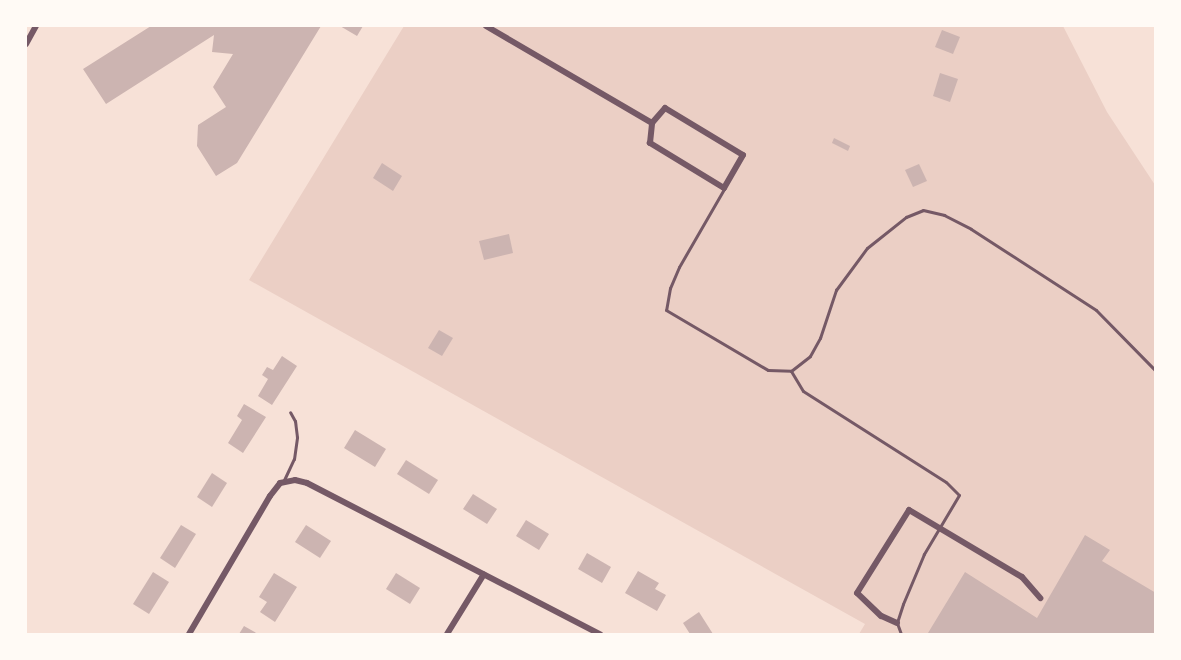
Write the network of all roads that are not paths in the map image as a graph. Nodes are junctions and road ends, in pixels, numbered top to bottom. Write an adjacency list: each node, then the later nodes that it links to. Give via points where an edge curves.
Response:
1 (36, 26): 3 (street)
2 (486, 26): 4 (street)
3 (26, 44)
4 (652, 123): 5 (street, via 650,144); 5 (street, via 665,108 743,155)
5 (724, 188): 6 (lane, via 679,267 666,310 768,370)
6 (791, 371): 7 (lane, via 810,356 836,290 867,248 923,210 944,215 971,229 1096,310); 10 (lane, via 803,391 946,482 958,495)
7 (1155, 371)
8 (290, 412): 9 (lane, via 297,437 294,459)
9 (283, 482): 11 (street, via 307,483); 14 (street, via 270,496)
10 (940, 527): 12 (street, via 1022,577); 13 (lane, via 924,554); 13 (street, via 909,510 857,592 880,616)
11 (484, 574): 15 (street); 16 (street)
12 (1040, 598)
13 (897, 623): 17 (lane)
14 (189, 634)
15 (447, 634)
16 (600, 634)
17 (901, 634)

